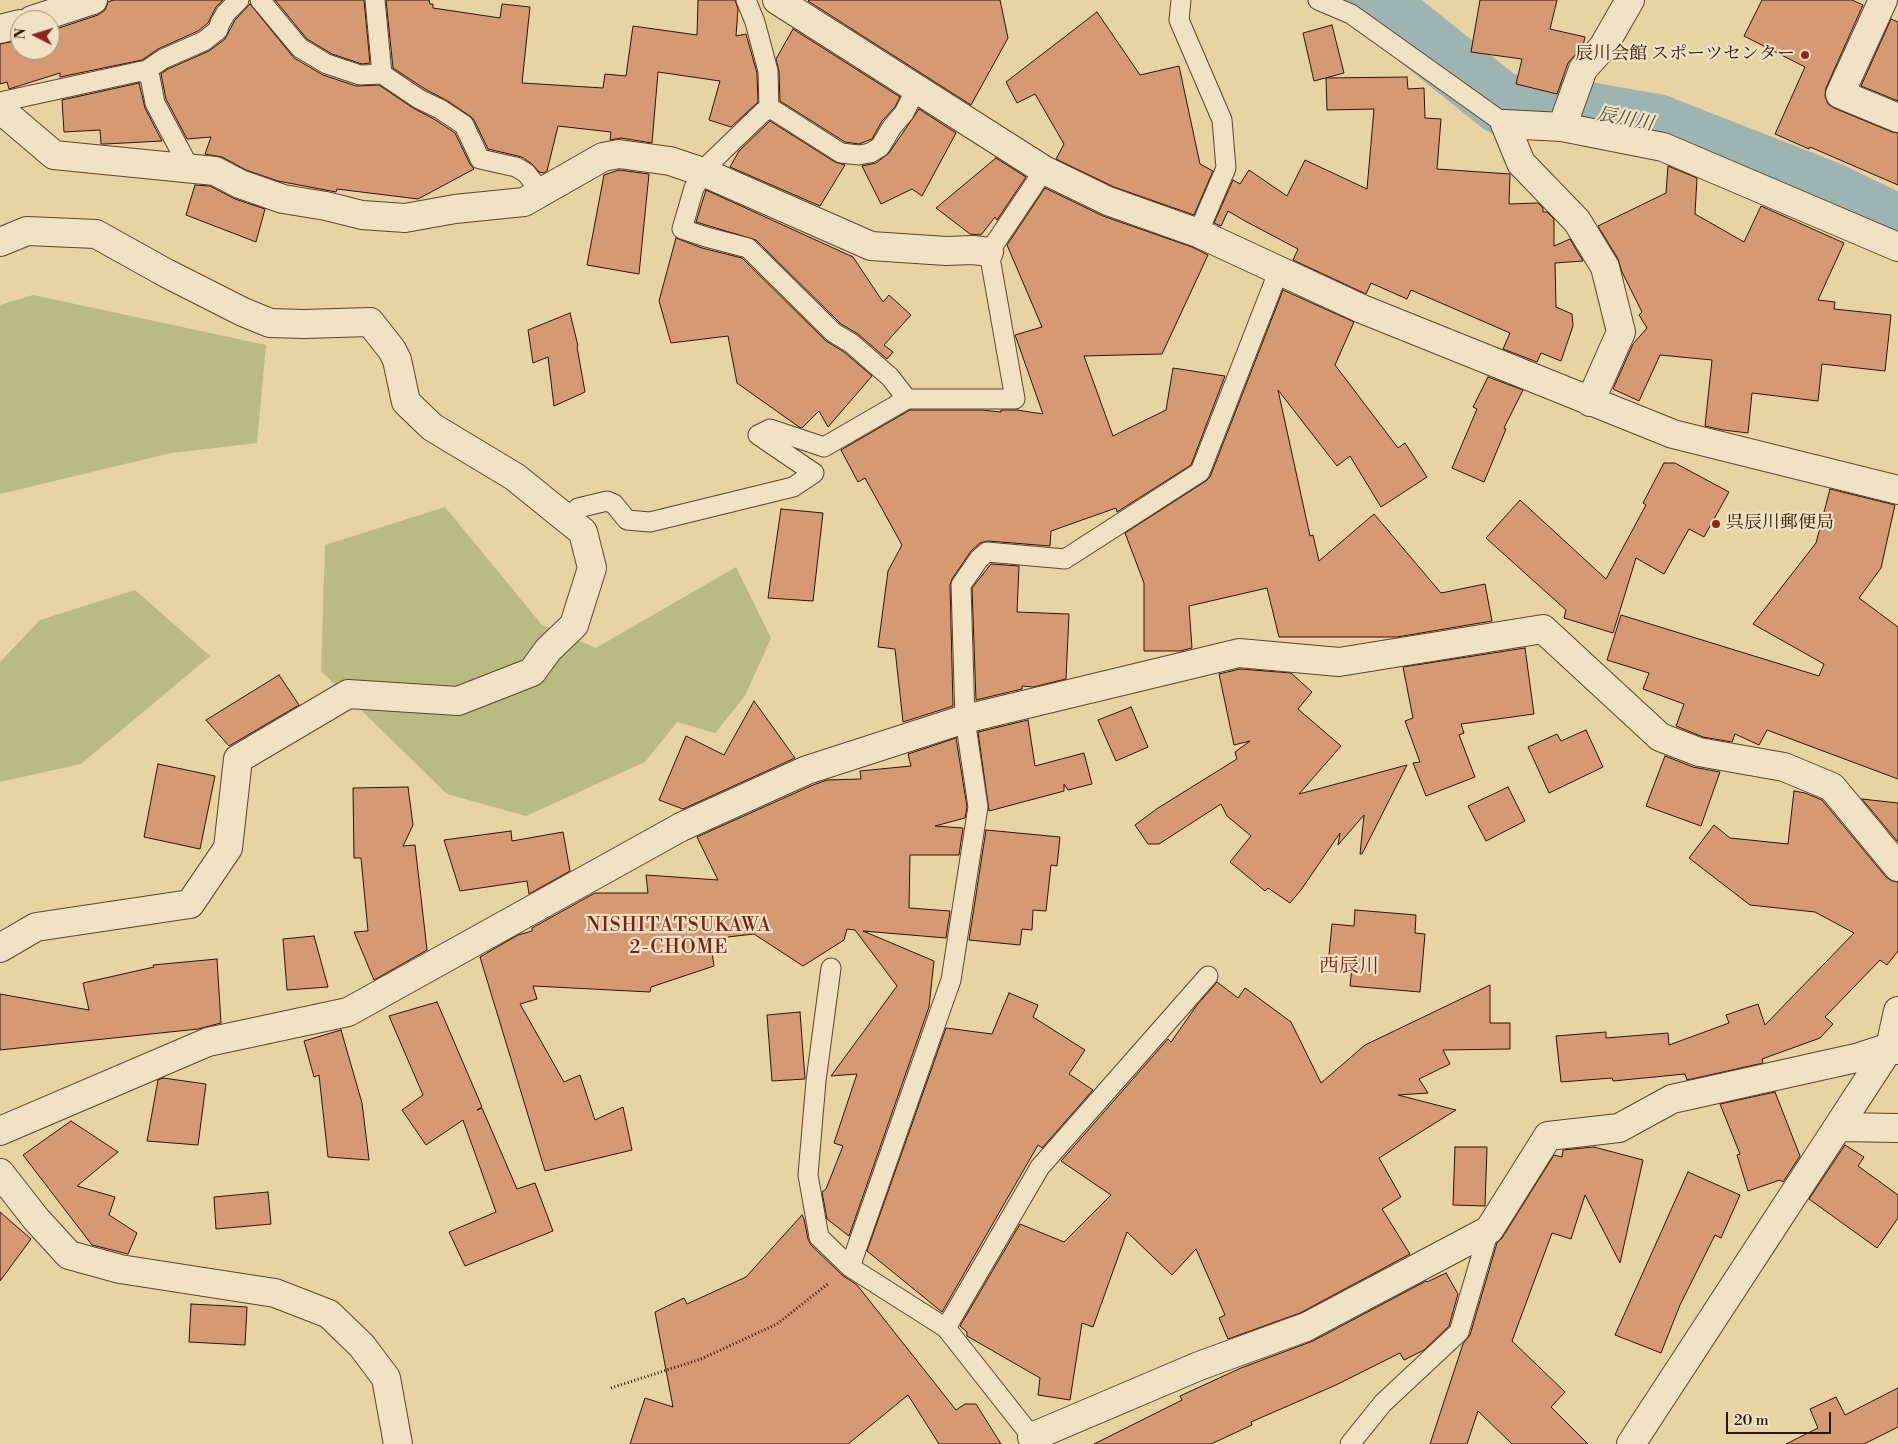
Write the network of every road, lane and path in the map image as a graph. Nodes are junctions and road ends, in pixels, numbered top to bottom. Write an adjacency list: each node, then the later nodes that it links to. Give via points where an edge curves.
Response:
1 (93, 0): 11 (street)
2 (239, 0): 12 (lane, via 226,13 218,30)
3 (260, 0): 13 (lane, via 300,48 327,64 360,75)
4 (375, 0): 13 (lane)
5 (746, 0): 17 (lane, via 768,71)
6 (777, 0): 14 (street)
7 (1181, 0): 25 (lane, via 1180,20 1222,120 1226,168)
8 (1318, 0): 19 (lane, via 1351,14)
9 (1630, 0): 20 (street, via 1603,47 1583,69)
10 (1882, 0): 18 (street, via 1840,94)
11 (60, 11)
12 (144, 72): 15 (lane); 21 (lane, via 150,77 155,103)
13 (382, 74): 24 (lane, via 419,100 464,125 480,159 516,166)
14 (916, 89): 17 (lane, via 880,147 859,155 841,153); 22 (street)
15 (0, 102)
16 (0, 109): 21 (street, via 54,155)
17 (769, 109): 23 (lane, via 750,123)
18 (1898, 118)
19 (1505, 124): 20 (street); 31 (street, via 1521,162 1577,221 1604,266 1622,332)
20 (1562, 127): 27 (street, via 1663,147)
21 (190, 169): 24 (street, via 215,171 240,184 283,199 362,215 405,218 455,208 524,202)
22 (1044, 170): 25 (street, via 1108,201); 28 (lane)
23 (703, 172): 24 (street, via 670,161 619,154 603,157); 28 (street, via 871,246); 30 (lane, via 694,188 682,229 748,248 834,333 851,343 890,377)
24 (542, 193)
25 (1198, 233): 29 (street)
26 (0, 242): 33 (street, via 27,231 96,234 166,273 270,323 370,322 397,360 406,402 432,426 515,477)
27 (1898, 246)
28 (988, 252): 30 (lane, via 1015,399)
29 (1279, 270): 31 (street, via 1362,309); 34 (lane, via 1200,472 1065,559 987,552 961,585)
30 (907, 399): 33 (lane, via 824,447 770,429 758,435 814,474 793,487 650,522 627,520 614,504 607,501 578,508)
31 (1590, 402): 32 (street, via 1672,434)
32 (1898, 490)
33 (566, 518): 36 (street, via 583,532 592,568 574,625 548,650 532,672 458,700 348,694 238,759 228,848 190,904 36,927)
34 (965, 719): 35 (street, via 1239,653 1339,662 1543,629 1660,736 1699,752 1784,767 1832,787); 43 (street, via 807,770 681,827 348,1012 208,1042); 46 (lane, via 978,808 951,980)
35 (1898, 867)
36 (0, 948)
37 (831, 968): 46 (lane, via 808,1176 819,1237)
38 (1208, 976): 47 (lane, via 1040,1167)
39 (1898, 1011): 40 (street)
40 (1894, 1049): 41 (street); 45 (street, via 1672,1099 1619,1128 1548,1136)
41 (1838, 1127): 42 (street); 52 (street)
42 (1898, 1128)
43 (0, 1131)
44 (0, 1173): 50 (street, via 69,1255 120,1269 275,1293 329,1314 362,1346 386,1378)
45 (1489, 1230): 49 (street, via 1306,1327 1199,1366); 51 (lane, via 1460,1332 1383,1403)
46 (850, 1267): 47 (lane); 48 (path, via 777,1324 701,1359)
47 (946, 1328): 49 (lane)
48 (611, 1388)
49 (1032, 1437)
50 (398, 1444)
51 (1350, 1444)
52 (1631, 1444)

